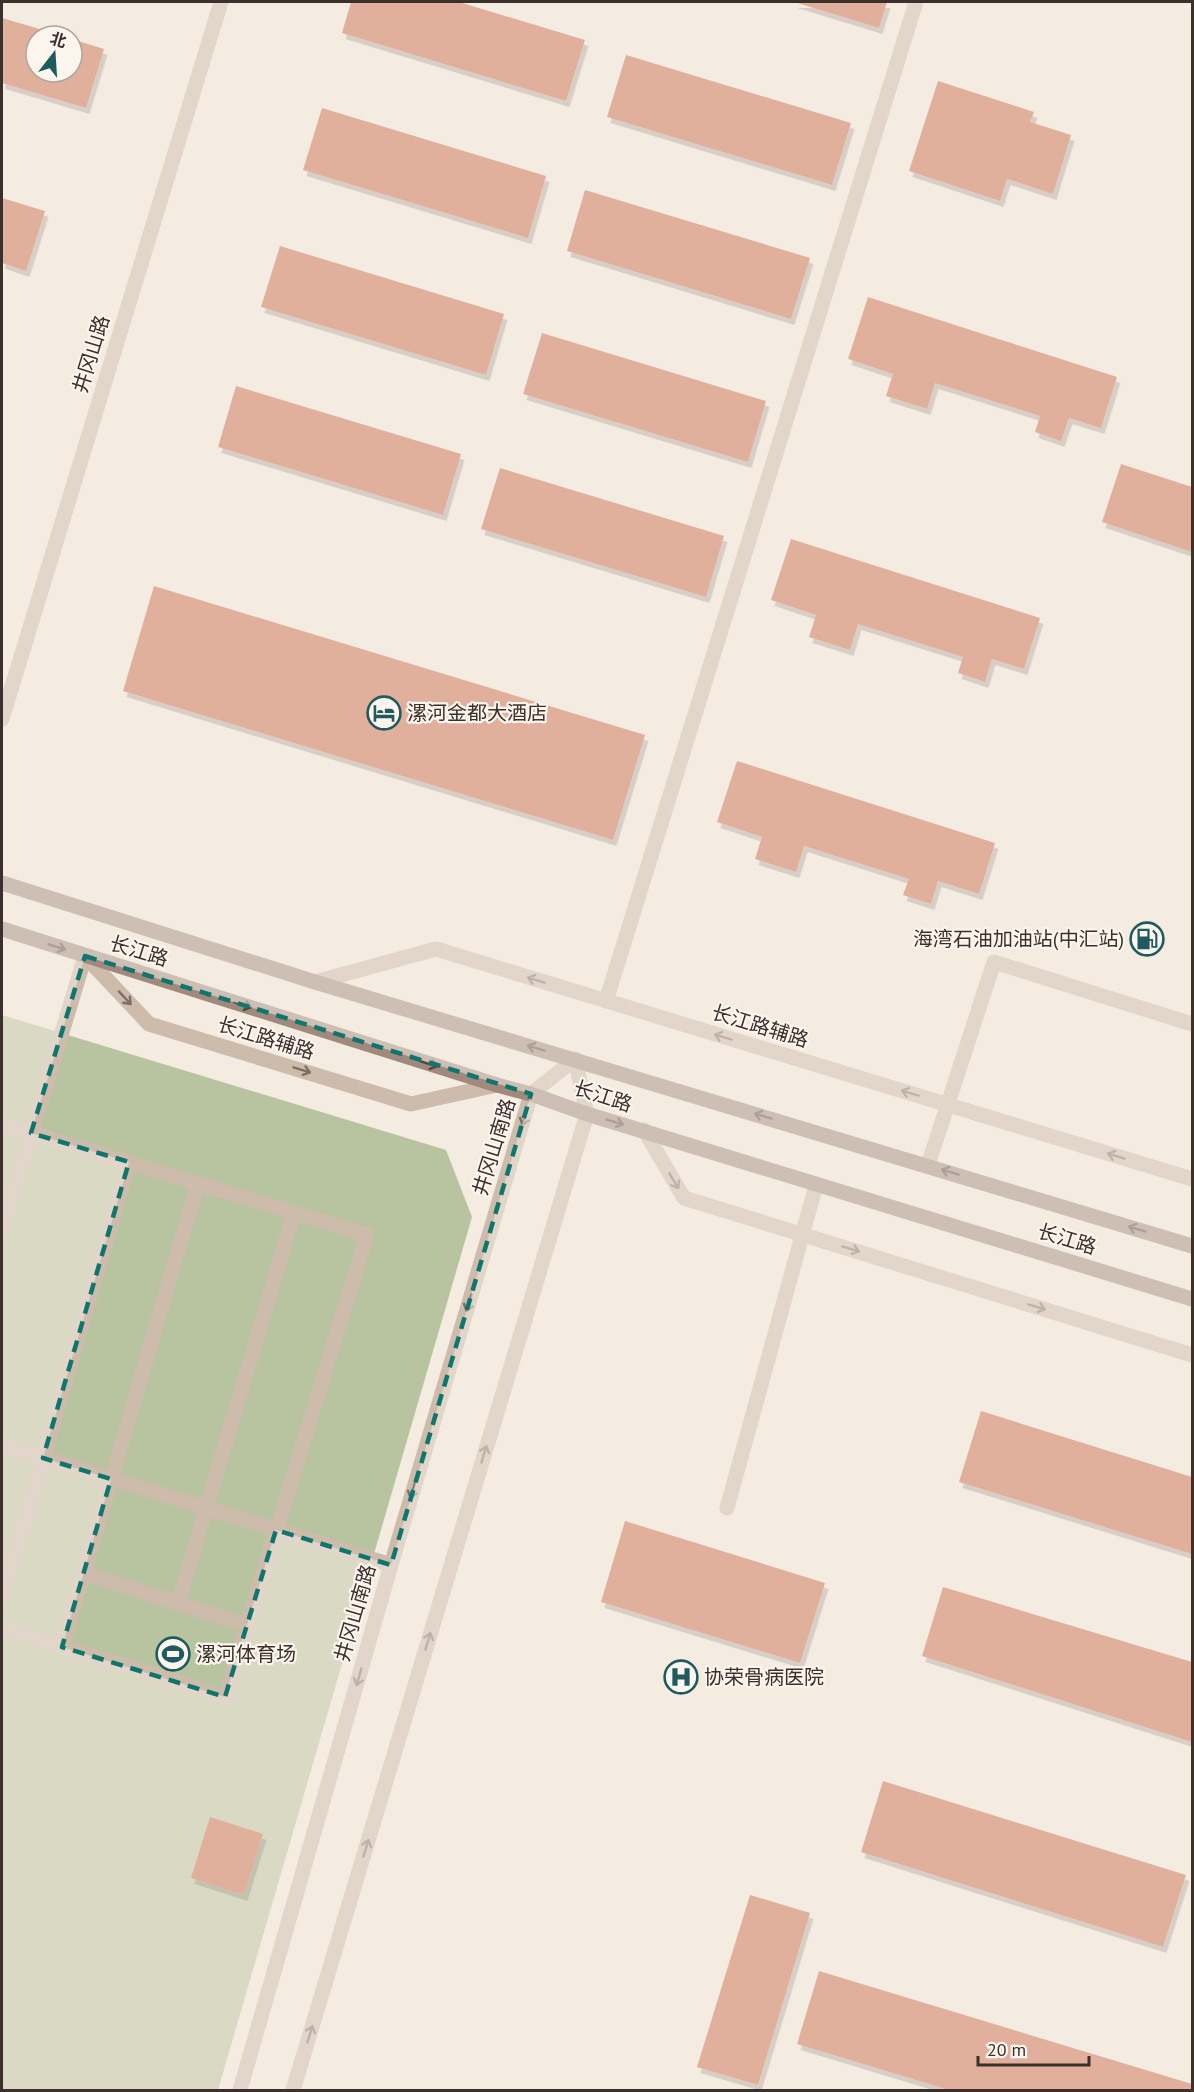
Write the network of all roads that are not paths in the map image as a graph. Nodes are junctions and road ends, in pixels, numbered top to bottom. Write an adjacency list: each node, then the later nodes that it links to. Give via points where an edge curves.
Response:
1 (221, 2): 3 (street, 井冈山路)
2 (916, 2): 8 (street)
3 (2, 719)
4 (2, 883): 7 (main road, 长江路)
5 (2, 929): 6 (main road, 长江路, one-way to 6)
6 (85, 956): 11 (main road, 长江路, one-way to 11); 11 (street, 长江路辅路, one-way to 11, via 149,1024 411,1104); 17 (street)
7 (315, 982): 8 (street, 长江路辅路, one-way to 7, via 436,949); 10 (main road, 长江路, one-way to 7)
8 (606, 1001): 13 (street, 长江路辅路, one-way to 8)
9 (1192, 1024): 13 (street, via 994,962)
10 (575, 1059): 12 (street, 井冈山南路); 14 (street); 19 (main road, 长江路, one-way to 10)
11 (497, 1085): 12 (main road, 长江路)
12 (531, 1094): 14 (main road, 长江路); 35 (street, 井冈山南路, one-way to 35)
13 (948, 1104): 19 (street); 20 (street, 长江路辅路, one-way to 13)
14 (587, 1114): 16 (main road, 长江路, one-way to 16); 43 (street, one-way to 14)
15 (2, 1124): 17 (street)
16 (644, 1130): 22 (main road, 长江路); 25 (street, one-way to 25, via 684,1198)
17 (31, 1133): 18 (street); 24 (street)
18 (129, 1162): 21 (street); 30 (street)
19 (928, 1165): 26 (main road, 长江路, one-way to 19)
20 (1192, 1179)
21 (198, 1183): 23 (street); 31 (street)
22 (816, 1185): 25 (street); 27 (main road, 长江路)
23 (294, 1213): 32 (street); 34 (street, via 367,1235)
24 (2, 1231)
25 (803, 1234): 28 (street, one-way to 28); 33 (street)
26 (1192, 1246)
27 (1192, 1299)
28 (1192, 1355)
29 (2, 1445): 30 (street)
30 (43, 1458): 31 (street); 37 (street)
31 (111, 1479): 32 (street); 36 (street)
32 (206, 1508): 34 (street); 38 (street)
33 (727, 1508)
34 (276, 1530): 35 (street); 39 (street)
35 (391, 1565): 42 (street, 井冈山南路, one-way to 42)
36 (83, 1574): 38 (street); 41 (street)
37 (2, 1600)
38 (178, 1603): 39 (street)
39 (247, 1625): 41 (street, via 225,1697)
40 (2, 1628): 41 (street)
41 (62, 1647)
42 (240, 2091)
43 (293, 2091)

